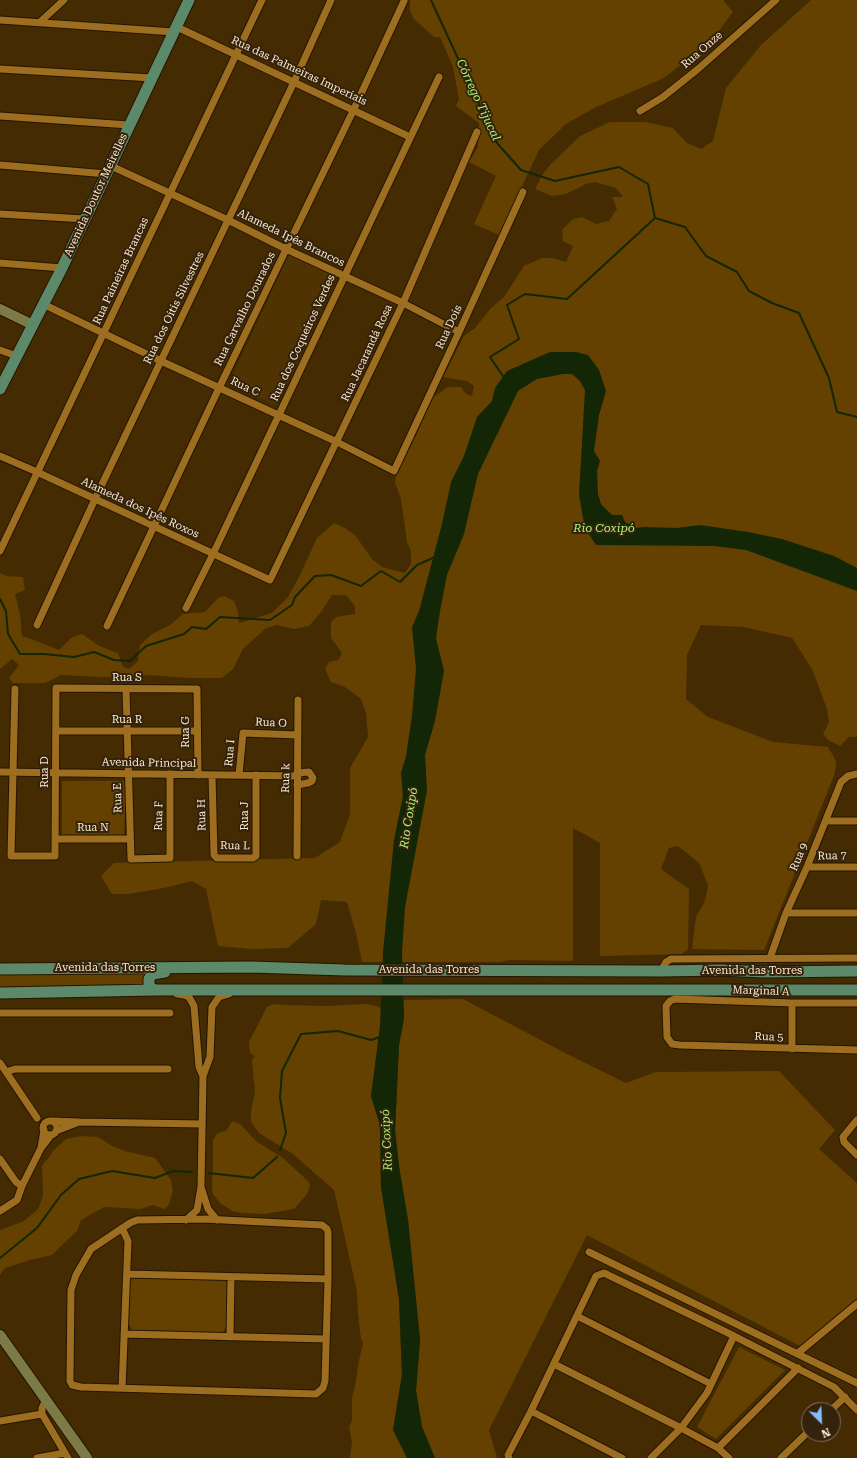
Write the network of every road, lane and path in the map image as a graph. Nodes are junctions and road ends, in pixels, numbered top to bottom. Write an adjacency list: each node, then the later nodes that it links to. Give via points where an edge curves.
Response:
1 (64, 0): 8 (street)
2 (189, 0): 9 (main road, Avenida Doutor Meirelles)
3 (262, 0): 10 (street, Rua Paineiras Brancas)
4 (331, 0): 14 (street, Rua dos Oitis Silvestres)
5 (776, 0): 16 (street, Rua Onze, via 669,92)
6 (404, 1): 15 (street, Rua Carvalho Dourados)
7 (0, 20): 8 (street)
8 (40, 22): 9 (street)
9 (176, 30): 10 (street, Rua das Palmeiras Imperiais); 13 (main road, Avenida Doutor Meirelles)
10 (236, 54): 14 (street, Rua das Palmeiras Imperiais); 23 (street, Rua Paineiras Brancas)
11 (0, 69): 13 (street)
12 (439, 77): 20 (street, Rua dos Coqueiros Verdes)
13 (152, 78): 18 (main road, Avenida Doutor Meirelles)
14 (294, 82): 15 (street, Rua das Palmeiras Imperiais); 27 (street, Rua dos Oitis Silvestres)
15 (354, 109): 20 (street, Rua das Palmeiras Imperiais); 28 (street, Rua Carvalho Dourados)
16 (640, 112)
17 (0, 116): 18 (street)
18 (129, 125): 22 (main road, Avenida Doutor Meirelles)
19 (477, 132): 32 (street, Rua Jacarandá Rosa)
20 (410, 137): 31 (street, Rua dos Coqueiros Verdes)
21 (0, 165): 22 (street, Alameda Ipês Brancos)
22 (109, 170): 23 (street, Alameda Ipês Brancos); 26 (main road, Avenida Doutor Meirelles)
23 (170, 192): 27 (street, Alameda Ipês Brancos); 37 (street, Rua Paineiras Brancas)
24 (523, 192): 36 (street, Rua Dois)
25 (0, 214): 26 (street)
26 (85, 219): 30 (main road, Avenida Doutor Meirelles)
27 (228, 220): 28 (street, Alameda Ipês Brancos); 40 (street, Rua dos Oitis Silvestres)
28 (286, 249): 31 (street, Alameda Ipês Brancos); 41 (street, Rua Carvalho Dourados)
29 (0, 263): 30 (street)
30 (62, 268): 33 (main road, Avenida Doutor Meirelles)
31 (344, 276): 32 (street, Alameda Ipês Brancos); 43 (street, Rua dos Coqueiros Verdes)
32 (403, 303): 36 (street, Alameda Ipês Brancos); 44 (street, Rua Jacarandá Rosa)
33 (43, 304): 35 (main road, Avenida Doutor Meirelles); 37 (street, Rua C)
34 (0, 309): 35 (street)
35 (32, 325): 39 (main road, Avenida Doutor Meirelles)
36 (460, 332): 46 (street, Rua Dois)
37 (104, 333): 40 (street, Rua C); 47 (street, Rua Paineiras Brancas)
38 (0, 350): 39 (street)
39 (16, 356): 42 (main road, Avenida Doutor Meirelles)
40 (161, 361): 41 (street, Rua C); 48 (street, Rua dos Oitis Silvestres)
41 (219, 388): 43 (street, Rua C); 49 (street, Rua Carvalho Dourados)
42 (0, 390)
43 (278, 415): 44 (street, Rua C); 51 (street, Rua dos Coqueiros Verdes)
44 (337, 442): 46 (street, Rua C); 52 (street, Rua Jacarandá Rosa)
45 (0, 456): 47 (street, Alameda dos Ipês Roxos)
46 (394, 471)
47 (37, 472): 48 (street, Alameda dos Ipês Roxos); 50 (street, Rua Paineiras Brancas)
48 (95, 499): 49 (street, Alameda dos Ipês Roxos); 54 (street, Rua dos Oitis Silvestres)
49 (153, 527): 51 (street, Alameda dos Ipês Roxos); 55 (street, Rua Carvalho Dourados)
50 (0, 551)
51 (213, 554): 52 (street, Alameda dos Ipês Roxos); 53 (street, Rua dos Coqueiros Verdes)
52 (270, 580)
53 (186, 608)
54 (37, 625)
55 (107, 626)
56 (56, 688): 57 (street, Rua S); 61 (street, Rua D)
57 (126, 689): 58 (street, Rua S); 62 (street, Rua E)
58 (197, 689): 63 (street, Rua G)
59 (14, 690): 67 (street)
60 (298, 700): 65 (street, Rua k)
61 (56, 731): 62 (street, Rua R); 68 (street, Rua D)
62 (128, 731): 63 (street, Rua R); 69 (street, Rua E)
63 (198, 731): 73 (street, Rua G)
64 (243, 733): 65 (street, Rua O); 75 (street, Rua I)
65 (298, 736): 71 (street, Rua k)
66 (0, 772): 67 (street, Avenida Principal)
67 (13, 773): 68 (street, Avenida Principal); 80 (street, Rua D, via 11,856 55,856)
68 (56, 773): 69 (street, Avenida Principal); 80 (street, Rua D)
69 (129, 774): 70 (street, Avenida Principal); 81 (street, Rua E)
70 (170, 774): 73 (street, Avenida Principal); 85 (street, Rua F, via 170,858)
71 (298, 774): 76 (street, Avenida Principal); 77 (street, Rua k); 77 (street, via 309,772 313,778 312,782)
72 (857, 774): 78 (street, Rua 9, via 848,776 841,782)
73 (198, 775): 74 (street, Avenida Principal)
74 (212, 775): 75 (street, Avenida Principal); 82 (street, Rua H)
75 (239, 775): 76 (street, Avenida Principal)
76 (256, 775): 83 (street, Rua J)
77 (297, 785): 84 (street, Rua k)
78 (826, 821): 79 (street); 86 (street, Rua 9)
79 (857, 821)
80 (55, 839): 81 (street, Rua N)
81 (130, 839): 85 (street, Rua E)
82 (214, 855): 83 (street, Rua L, via 217,858)
83 (256, 856)
84 (297, 856)
85 (131, 859)
86 (807, 867): 87 (street, Rua 7); 88 (street, Rua 9)
87 (857, 867)
88 (786, 913): 89 (street); 90 (street, Rua 9)
89 (857, 913)
90 (770, 958): 91 (street); 95 (street, via 671,959)
91 (857, 958)
92 (251, 967): 93 (main road, Avenida das Torres); 95 (main road, Avenida das Torres, via 346,970); 98 (main road, via 213,972 160,972 152,974 149,979 151,988)
93 (0, 969)
94 (721, 970): 95 (main road, Avenida das Torres); 96 (main road, Avenida das Torres); 100 (main road, via 722,977)
95 (661, 971)
96 (755, 971): 97 (main road, Avenida das Torres); 101 (main road, via 747,978)
97 (857, 971)
98 (156, 990): 99 (main road, Avenida das Torres); 103 (main road, Avenida das Torres); 114 (street, via 166,994 184,994 192,1001 196,1016 199,1067)
99 (257, 990): 100 (main road, Avenida das Torres); 114 (street, via 223,995 213,1004 210,1058)
100 (718, 990): 101 (main road, Avenida das Torres)
101 (749, 990): 102 (main road, Avenida das Torres)
102 (857, 990)
103 (0, 993)
104 (792, 1003): 105 (street, Marginal A); 108 (street, Marginal A, via 675,999 666,1006 667,1037 672,1044); 109 (street)
105 (857, 1003)
106 (0, 1013): 107 (street)
107 (170, 1013)
108 (680, 1045): 109 (street, Rua 5)
109 (792, 1049): 110 (street, Rua 5)
110 (857, 1050)
111 (0, 1063): 113 (street)
112 (168, 1069): 113 (street, via 15,1069)
113 (6, 1072): 115 (street)
114 (203, 1076): 119 (street)
115 (37, 1118): 117 (street); 120 (street)
116 (857, 1120): 123 (street, via 843,1137 844,1142)
117 (50, 1121): 118 (street); 120 (street, via 45,1124); 121 (street, via 56,1125)
118 (79, 1122): 119 (street); 121 (street)
119 (202, 1124): 126 (street)
120 (44, 1129): 121 (street, via 47,1134); 122 (street)
121 (54, 1133): 122 (street)
122 (41, 1148): 125 (street)
123 (857, 1155)
124 (0, 1159): 125 (street, via 16,1182)
125 (22, 1186): 127 (street, via 17,1200)
126 (201, 1187): 128 (street, via 196,1210); 129 (street, via 208,1209)
127 (0, 1211)
128 (186, 1220): 129 (street); 130 (street, via 137,1220)
129 (217, 1220): 134 (street, via 322,1225 328,1232)
130 (122, 1228): 132 (street, via 128,1241); 147 (street, via 91,1249 73,1282 70,1381 77,1387)
131 (589, 1252): 142 (street)
132 (127, 1274): 133 (street); 137 (street)
133 (231, 1277): 134 (street); 140 (street)
134 (328, 1279): 141 (street)
135 (857, 1304): 142 (street)
136 (577, 1316): 139 (street, via 596,1276 604,1273); 143 (street); 146 (street)
137 (124, 1334): 140 (street); 147 (street)
138 (0, 1335): 149 (street)
139 (734, 1336): 144 (street); 146 (street)
140 (230, 1337): 141 (street)
141 (326, 1339): 147 (street, via 324,1385 316,1394)
142 (798, 1353): 145 (street)
143 (554, 1364): 152 (street); 155 (street)
144 (798, 1368): 148 (street, via 834,1387); 157 (street)
145 (857, 1383)
146 (711, 1384): 155 (street)
147 (122, 1388)
148 (845, 1397): 150 (street); 151 (street)
149 (46, 1400): 153 (street); 160 (street)
150 (840, 1402)
151 (857, 1410)
152 (530, 1411): 161 (street, via 508,1455); 162 (street)
153 (42, 1414): 154 (street); 158 (street)
154 (0, 1422)
155 (681, 1428): 157 (street); 163 (street)
156 (801, 1439): 165 (street)
157 (718, 1448): 164 (street)
158 (67, 1456): 159 (street)
159 (37, 1458)
160 (87, 1458)
161 (509, 1458)
162 (622, 1458)
163 (651, 1458)
164 (729, 1458)
165 (781, 1458)

